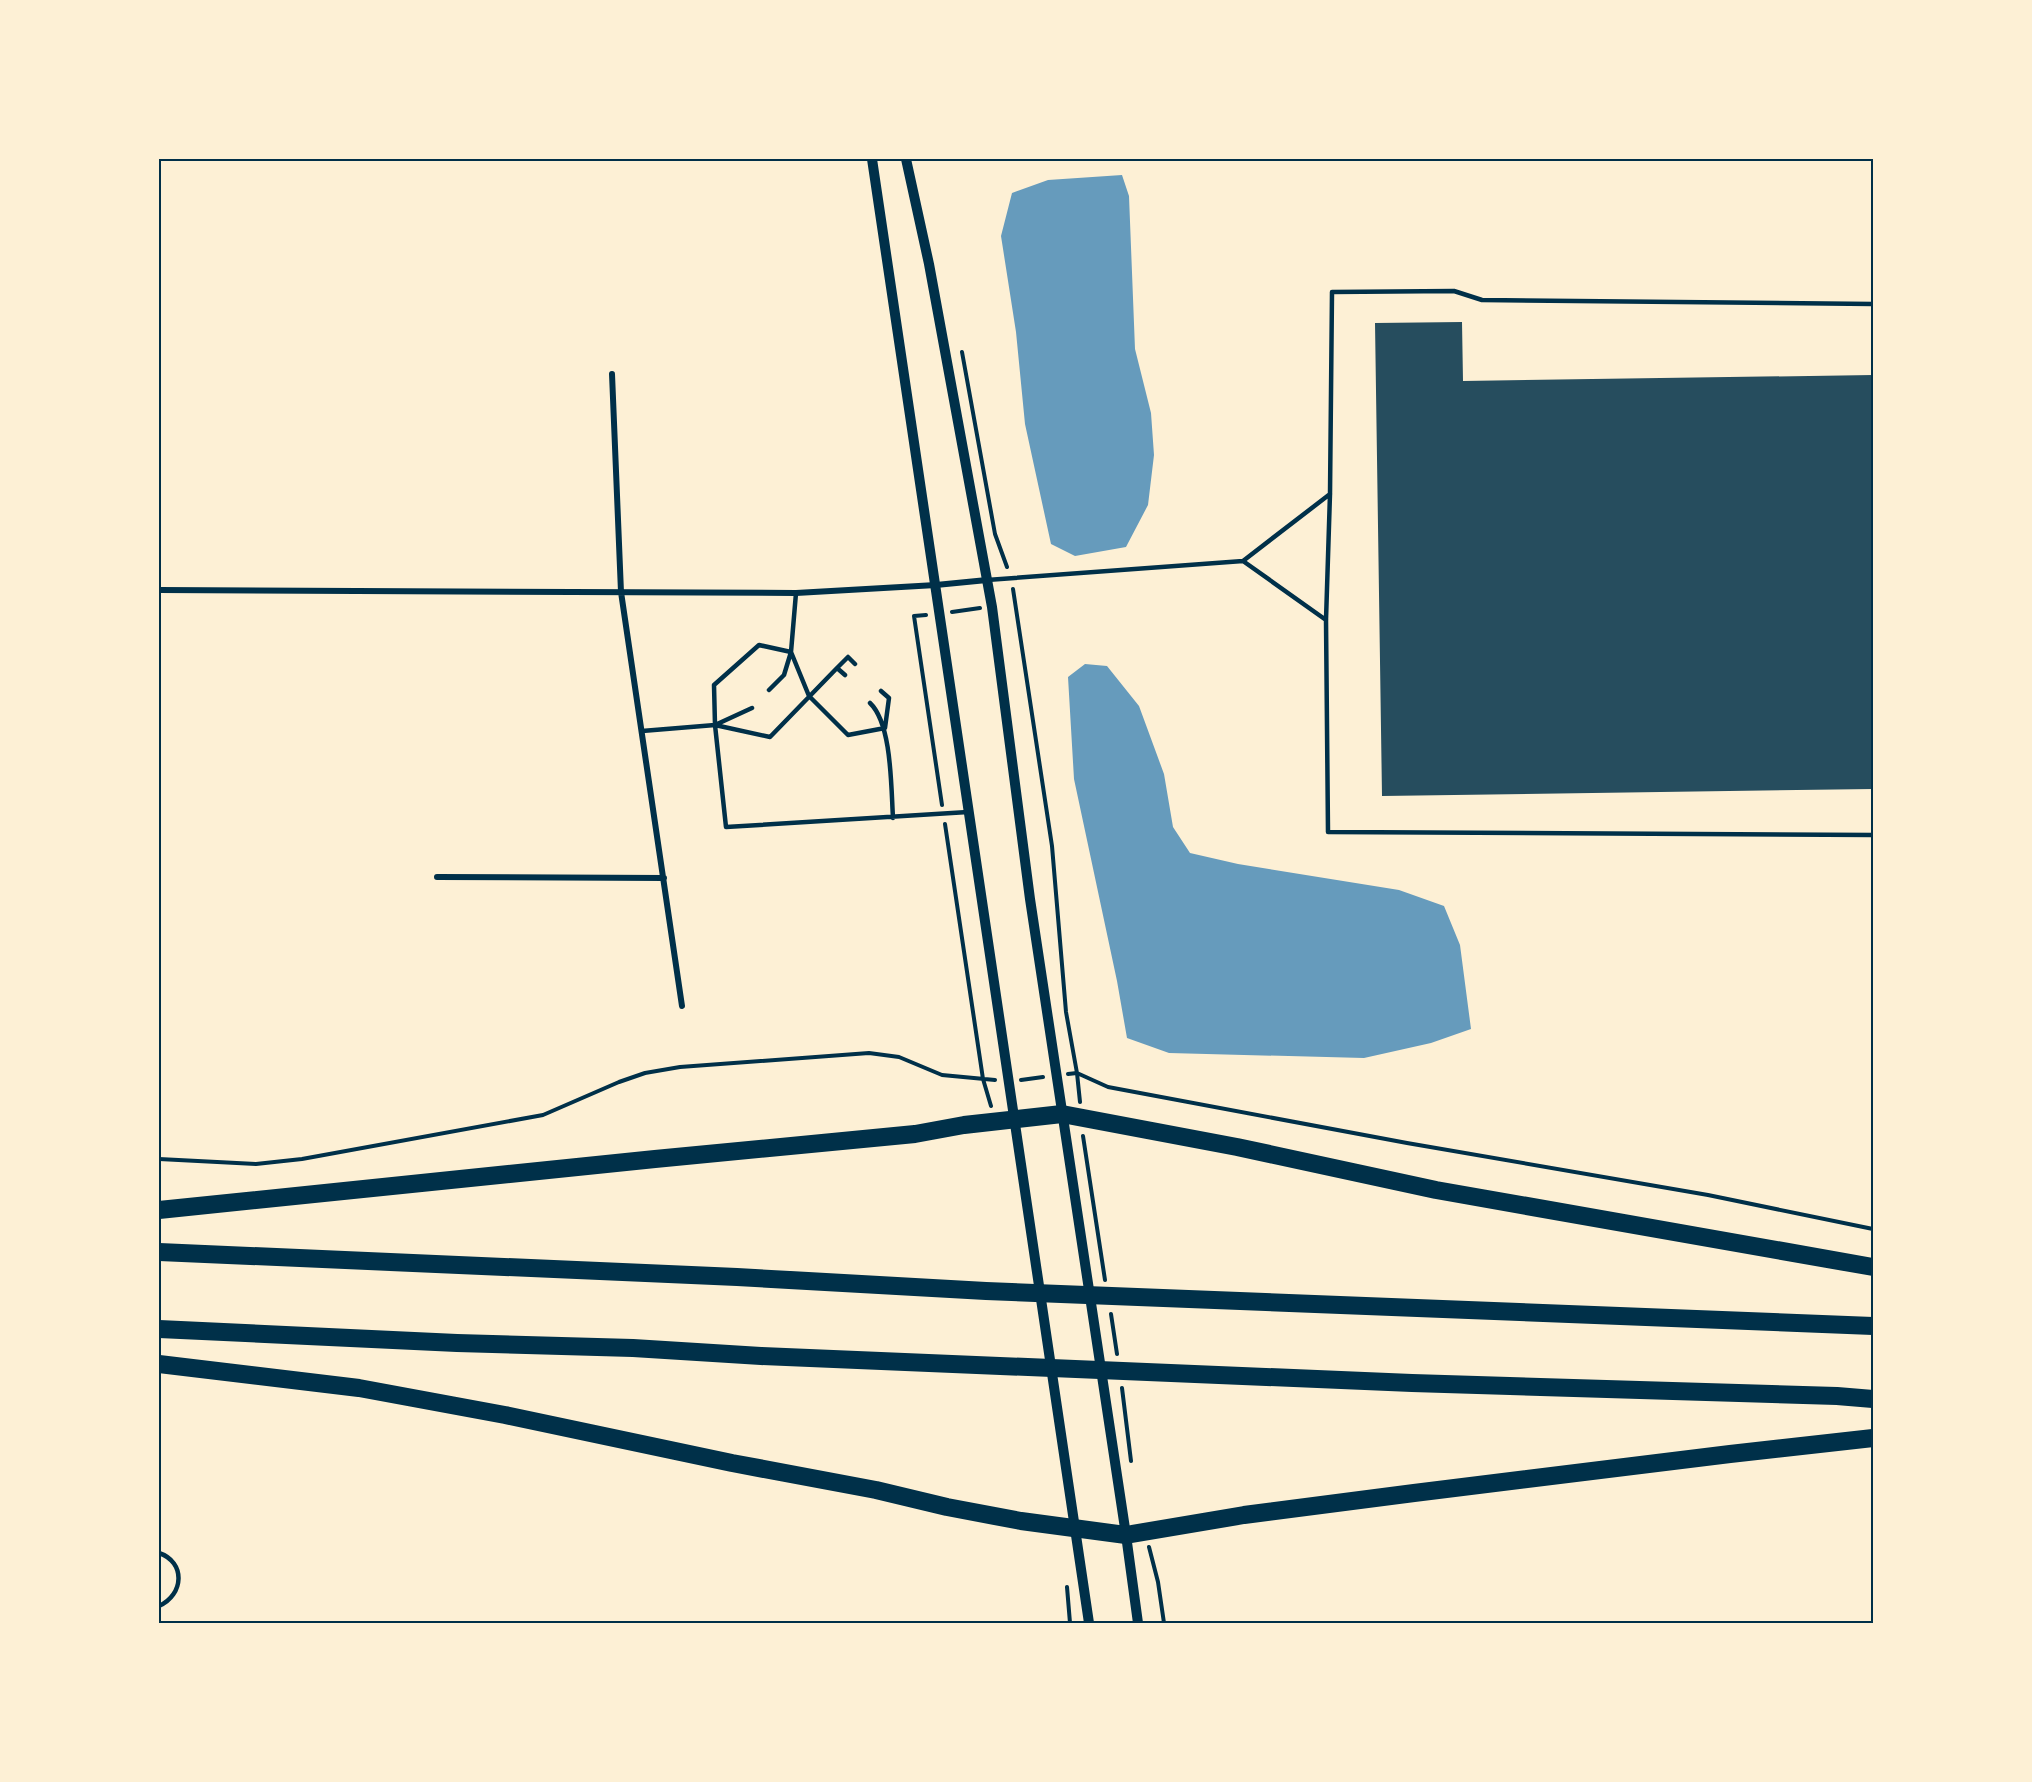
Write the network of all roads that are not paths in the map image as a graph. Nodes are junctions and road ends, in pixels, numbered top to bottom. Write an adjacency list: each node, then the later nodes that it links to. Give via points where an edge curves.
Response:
1 (872, 159): 8 (street)
2 (906, 159): 7 (street)
3 (1873, 303): 5 (lane, via 1482,300 1454,291 1332,292)
4 (612, 374): 10 (street)
5 (1330, 494): 6 (lane); 12 (lane)
6 (1243, 561): 7 (lane); 12 (lane)
7 (987, 580): 8 (street); 31 (street)
8 (936, 585): 11 (street); 25 (street)
9 (159, 590): 10 (street)
10 (621, 592): 11 (street); 24 (street)
11 (796, 593): 13 (lane)
12 (1326, 621): 27 (lane, via 1328,832)
13 (791, 652): 17 (lane, via 784,675); 19 (lane); 22 (lane, via 759,645 714,684)
14 (855, 664): 15 (lane, via 848,657)
15 (837, 668): 16 (lane); 19 (lane)
16 (845, 675)
17 (769, 690)
18 (881, 691): 23 (lane, via 889,698)
19 (809, 696): 22 (lane, via 770,737); 23 (lane, via 848,735)
20 (870, 703): 23 (lane)
21 (752, 708): 22 (lane)
22 (716, 725): 24 (lane); 26 (lane, via 726,827)
23 (885, 728): 26 (lane)
24 (642, 731): 29 (street)
25 (968, 812): 26 (lane); 32 (street)
26 (893, 818)
27 (1873, 835)
28 (437, 877): 29 (street)
29 (664, 878): 30 (street)
30 (682, 1006)
31 (1062, 1114): 32 (highway); 35 (highway, via 1436,1190); 42 (street)
32 (1014, 1119): 33 (highway, via 915,1134); 41 (street)
33 (159, 1210)
34 (159, 1252): 36 (highway, via 986,1291)
35 (1873, 1267)
36 (1873, 1326)
37 (159, 1329): 39 (highway)
38 (159, 1364): 41 (highway, via 359,1388 947,1507)
39 (1873, 1399)
40 (1873, 1438): 42 (highway, via 1414,1493)
41 (1075, 1528): 42 (highway); 45 (street)
42 (1136, 1533): 46 (street)
43 (159, 1553): 44 (lane, via 179,1570 178,1587)
44 (159, 1605)
45 (1089, 1623)
46 (1138, 1623)

